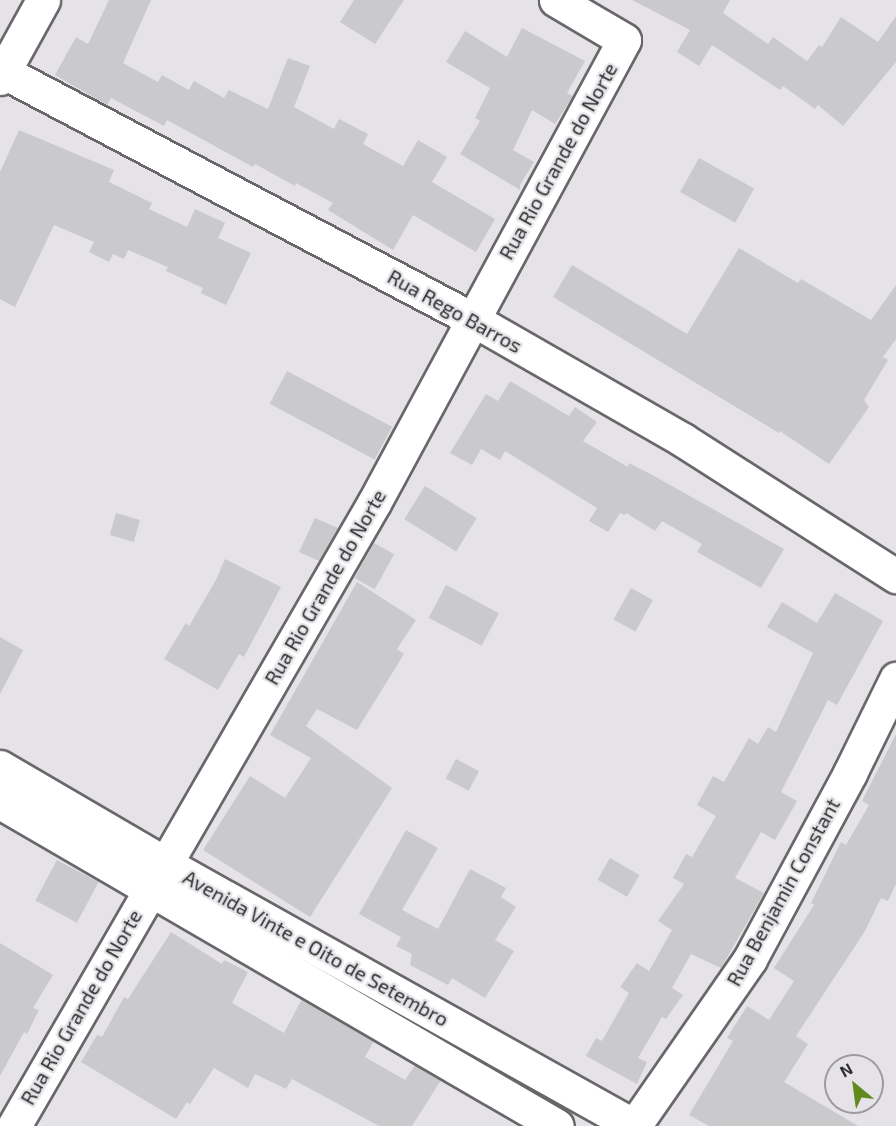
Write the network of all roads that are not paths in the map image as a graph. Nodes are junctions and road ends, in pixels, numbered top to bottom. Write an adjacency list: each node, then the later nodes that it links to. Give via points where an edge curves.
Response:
1 (43, 0): 3 (street)
2 (556, 0): 4 (street, Rua Rio Grande do Norte, via 624,40)
3 (1, 73): 4 (street, Rua Rego Barros)
4 (472, 319): 5 (street, Rua Rego Barros, via 683,440); 9 (street, Rua Rio Grande do Norte, via 374,503)
5 (896, 576)
6 (896, 679): 12 (street, Rua Benjamin Constant, via 750,959)
7 (0, 767): 9 (street, Avenida Vinte e Oito de Setembro)
8 (0, 802): 9 (street, Avenida Vinte e Oito de Setembro)
9 (156, 877): 10 (street, Rua Rio Grande do Norte); 11 (street, Avenida Vinte e Oito de Setembro); 12 (street, Avenida Vinte e Oito de Setembro)
10 (14, 1126)
11 (557, 1126)
12 (634, 1126)

